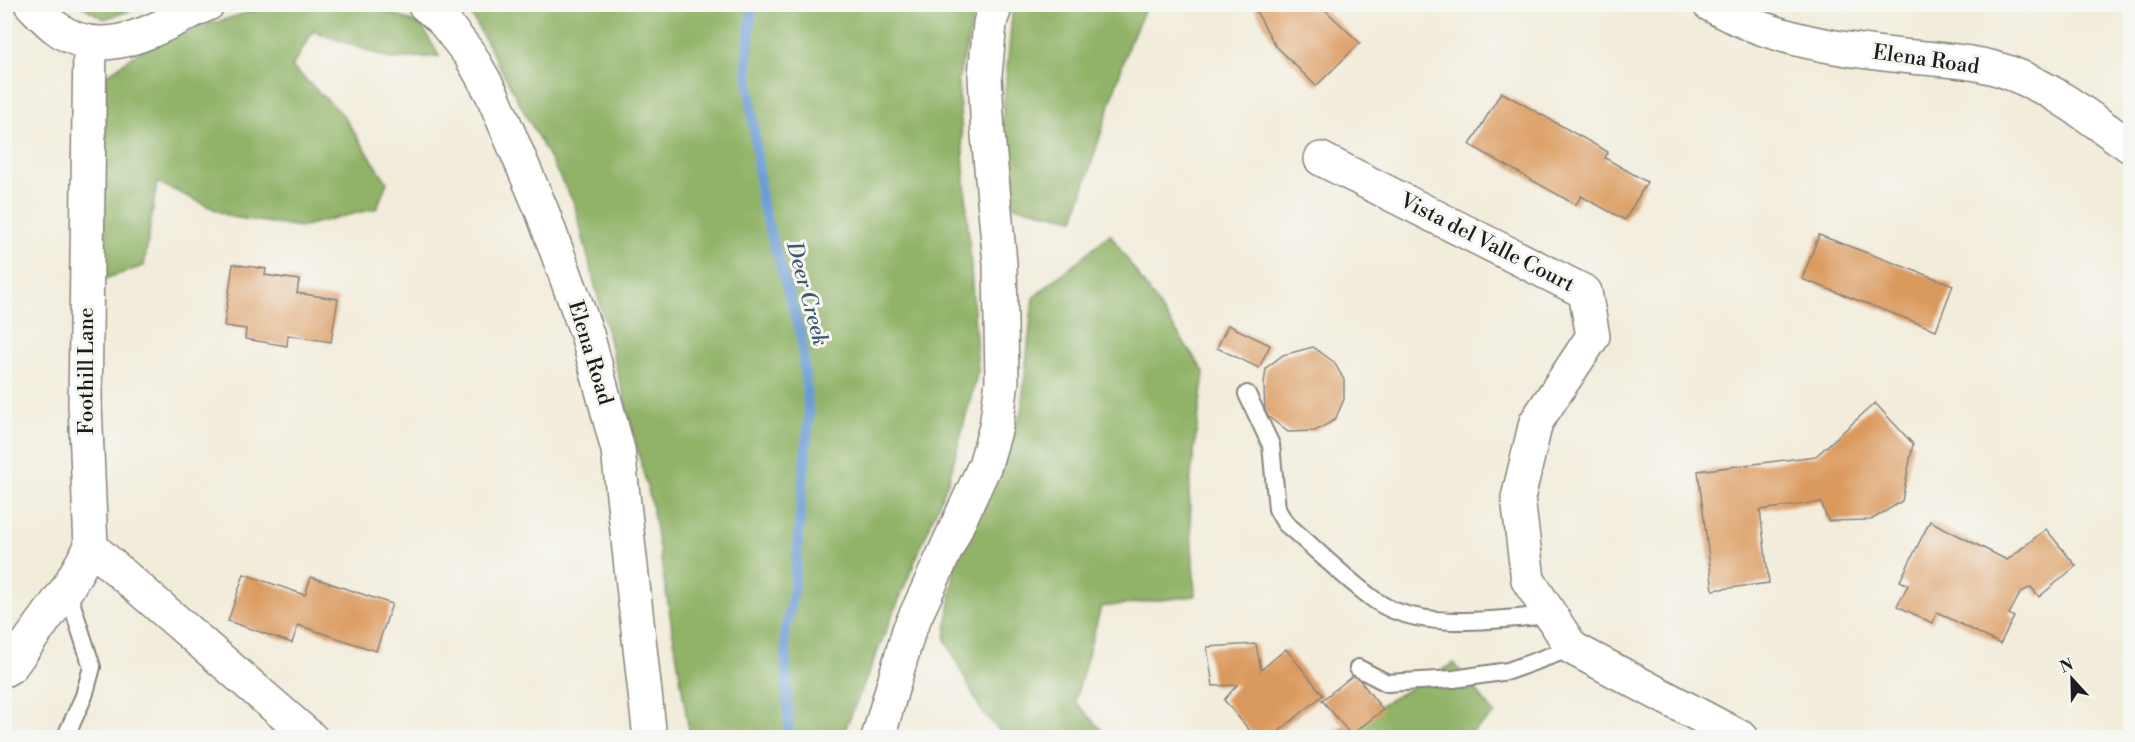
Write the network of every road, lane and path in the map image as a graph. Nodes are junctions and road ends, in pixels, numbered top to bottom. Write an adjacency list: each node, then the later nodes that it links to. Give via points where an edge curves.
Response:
1 (208, 4): 6 (street, via 121,43)
2 (424, 4): 18 (street, Elena Road, via 441,18 470,55 492,94 542,211 587,334 618,450)
3 (996, 4): 19 (street, via 990,23 985,75 1000,262 1002,381 996,427 984,465 909,630)
4 (1709, 4): 7 (street, Elena Road, via 1732,18 1805,43 1962,61 2009,73 2071,102)
5 (37, 6): 6 (street, via 57,29)
6 (90, 43): 10 (street, Foothill Lane, via 86,404)
7 (2130, 146)
8 (1321, 159): 12 (street, Vista del Valle Court, via 1585,292 1593,336 1536,422 1518,498 1528,580)
9 (1246, 394): 12 (lane, via 1271,445 1277,509 1286,523 1377,602 1419,618 1480,621)
10 (91, 547): 11 (street); 17 (street)
11 (67, 589): 15 (street); 16 (lane, via 92,667)
12 (1551, 615): 13 (street, Vista del Valle Court)
13 (1572, 648): 14 (lane, via 1508,671 1455,679 1387,683); 20 (street, Vista del Valle Court)
14 (1358, 668)
15 (4, 670)
16 (65, 738)
17 (311, 738)
18 (650, 738)
19 (878, 738)
20 (1742, 738)

